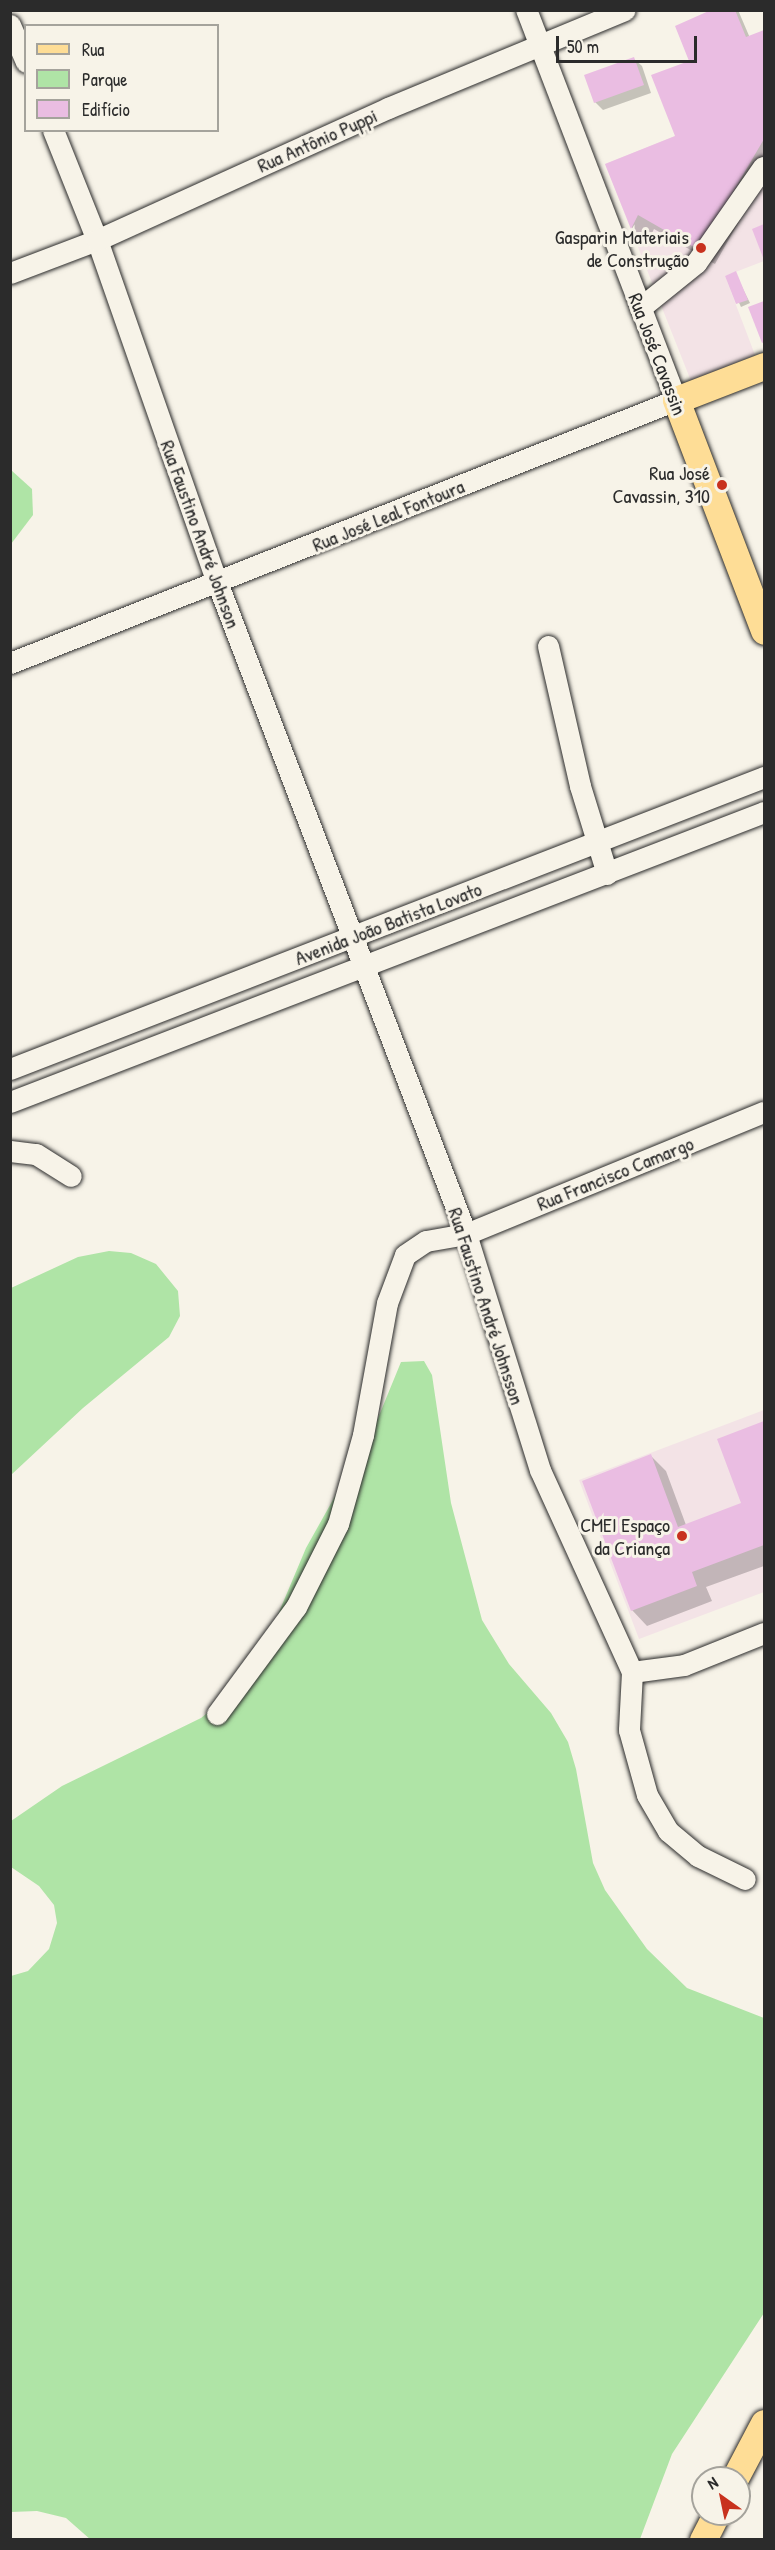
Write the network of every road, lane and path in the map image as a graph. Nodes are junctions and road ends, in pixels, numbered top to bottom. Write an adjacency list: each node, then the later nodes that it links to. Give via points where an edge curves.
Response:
1 (526, 10): 4 (street, Rua José Cavassin)
2 (625, 10): 4 (street, Rua Antônio Puppi)
3 (10, 25): 5 (street)
4 (540, 46): 8 (street, Rua Antônio Puppi, via 388,108); 10 (street, Rua José Cavassin)
5 (24, 57)
6 (54, 132): 8 (street, Rua Faustino André Johnson)
7 (764, 166): 10 (street, via 696,263)
8 (96, 240): 9 (street, Rua Antônio Puppi); 13 (street, Rua Faustino André Johnson)
9 (10, 273)
10 (640, 308): 12 (street, Rua José Cavassin)
11 (765, 366): 12 (main road, Rua José Leal Fontoura)
12 (676, 400): 13 (street, Rua José Leal Fontoura); 14 (main road, Rua José Cavassin)
13 (217, 582): 16 (street, Rua José Leal Fontoura); 23 (street, Rua Faustino André Johnson)
14 (762, 618)
15 (548, 646): 21 (street)
16 (10, 663)
17 (765, 777): 18 (street, Avenida João Batista Lovato)
18 (720, 794): 20 (street); 21 (street, Avenida João Batista Lovato)
19 (765, 812): 20 (street, Avenida João Batista Lovato)
20 (733, 824): 22 (street, Avenida João Batista Lovato)
21 (596, 843): 22 (street); 23 (street, Avenida João Batista Lovato)
22 (607, 874): 24 (street, Avenida João Batista Lovato)
23 (352, 936): 24 (street, Rua Faustino André Johnsson); 25 (street, Avenida João Batista Lovato)
24 (364, 966): 26 (street, Avenida João Batista Lovato); 30 (street, Rua Faustino André Johnsson)
25 (10, 1069)
26 (10, 1102)
27 (765, 1112): 30 (street, Rua Francisco Camargo)
28 (10, 1150): 29 (street, via 36,1154)
29 (71, 1176)
30 (466, 1234): 32 (street, Rua Faustino André Johnsson, via 540,1470); 33 (street, Rua Francisco Camargo, via 426,1241 405,1255 397,1269 363,1435 338,1524 296,1607)
31 (765, 1633): 32 (street, via 684,1665)
32 (632, 1672): 34 (street, via 629,1730 647,1795 668,1831 698,1856)
33 (217, 1714)
34 (745, 1880)
35 (765, 2423): 36 (main road)
36 (742, 2466)
37 (710, 2526): 38 (main road)
38 (703, 2540)

